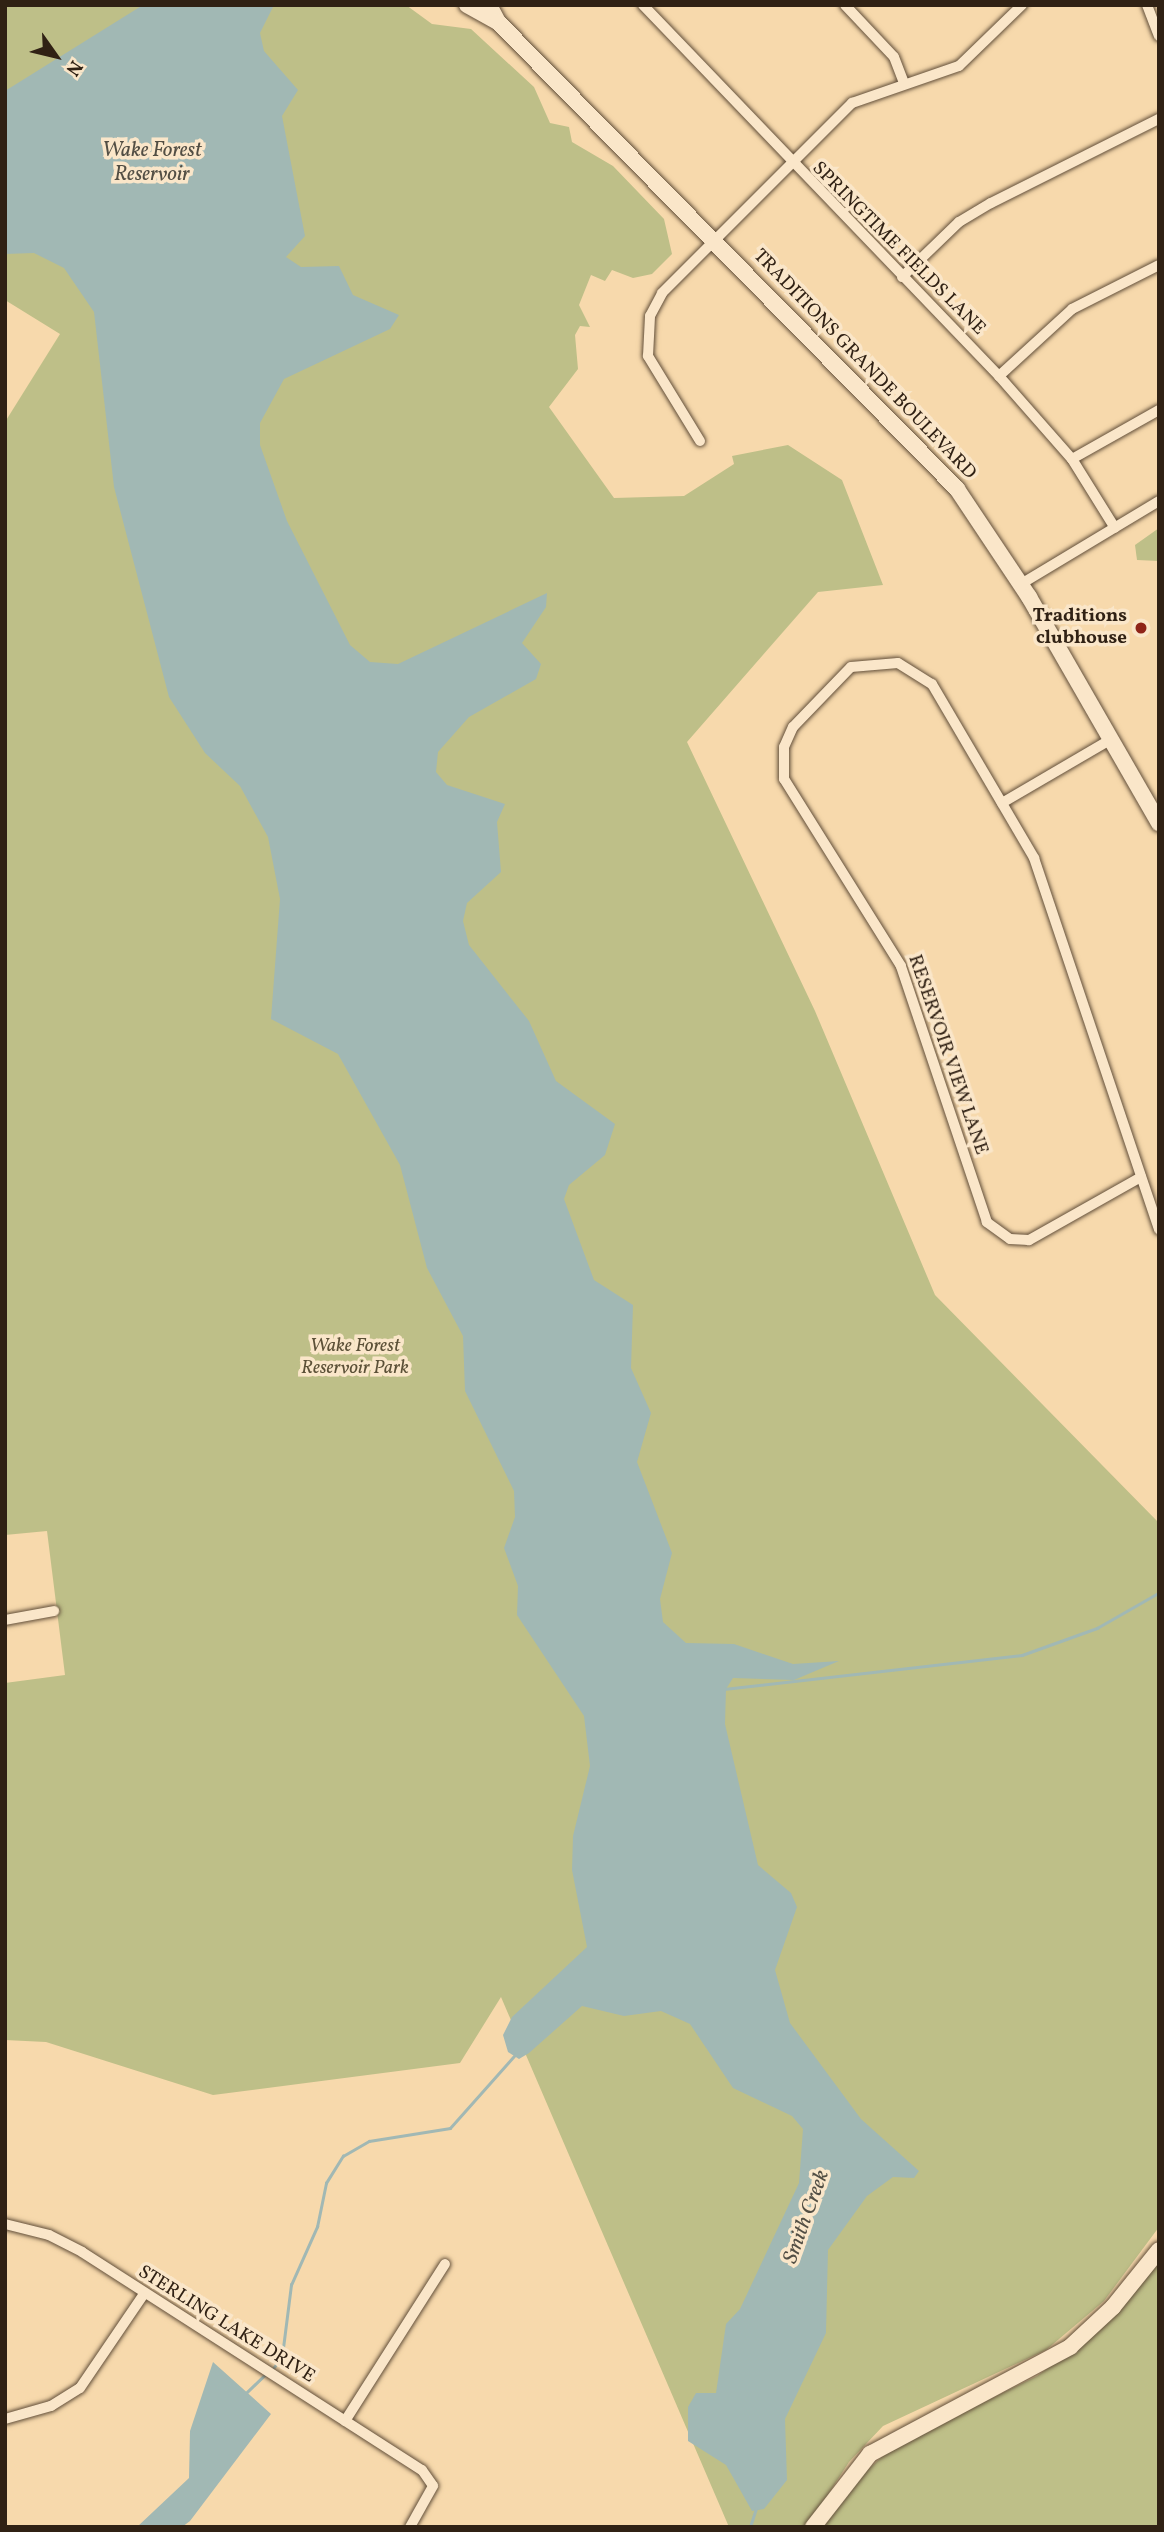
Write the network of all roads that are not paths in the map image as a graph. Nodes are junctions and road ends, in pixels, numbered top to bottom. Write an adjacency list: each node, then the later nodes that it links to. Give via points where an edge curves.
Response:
1 (467, 5): 7 (main road, TRADITIONS GRANDE BOULEVARD)
2 (489, 5): 7 (main road, TRADITIONS GRANDE BOULEVARD)
3 (643, 5): 11 (street, SPRINGTIME FIELDS LANE)
4 (845, 5): 9 (street, via 894,57)
5 (1022, 5): 9 (street, via 967,61)
6 (1147, 5): 8 (street)
7 (498, 22): 12 (main road, TRADITIONS GRANDE BOULEVARD)
8 (1159, 36)
9 (903, 81): 11 (street, via 852,103)
10 (1159, 119): 14 (street, via 991,202 959,222)
11 (792, 164): 12 (street); 14 (street, SPRINGTIME FIELDS LANE)
12 (715, 240): 17 (street, via 662,293 648,335 648,356); 21 (main road, TRADITIONS GRANDE BOULEVARD, via 957,489)
13 (1159, 265): 15 (street, via 1072,309)
14 (902, 277): 15 (street, SPRINGTIME FIELDS LANE)
15 (999, 376): 18 (street, SPRINGTIME FIELDS LANE)
16 (1159, 410): 18 (street)
17 (700, 442)
18 (1072, 458): 20 (street, SPRINGTIME FIELDS LANE)
19 (1159, 501): 20 (street)
20 (1115, 528): 21 (street)
21 (1021, 584): 22 (main road, TRADITIONS GRANDE BOULEVARD)
22 (1110, 740): 23 (street); 24 (main road, TRADITIONS GRANDE BOULEVARD)
23 (1002, 803): 25 (street, RESERVOIR VIEW LANE, via 1041,873); 25 (street, RESERVOIR VIEW LANE, via 932,684 898,663 873,661 841,673 799,718 784,747 787,789 904,972 987,1223 1010,1239 1029,1240)
24 (1159, 823)
25 (1141, 1177): 26 (street, RESERVOIR VIEW LANE)
26 (1159, 1230)
27 (54, 1611): 28 (street)
28 (5, 1620)
29 (5, 2224): 32 (street, STERLING LAKE DRIVE, via 49,2235)
30 (1159, 2249): 36 (main road, via 1135,2283 1070,2347 870,2454)
31 (445, 2264): 34 (street)
32 (144, 2294): 33 (street, via 80,2388 51,2406); 34 (street, STERLING LAKE DRIVE)
33 (5, 2419)
34 (345, 2421): 35 (street, STERLING LAKE DRIVE, via 422,2470 433,2486)
35 (410, 2527)
36 (813, 2527)

